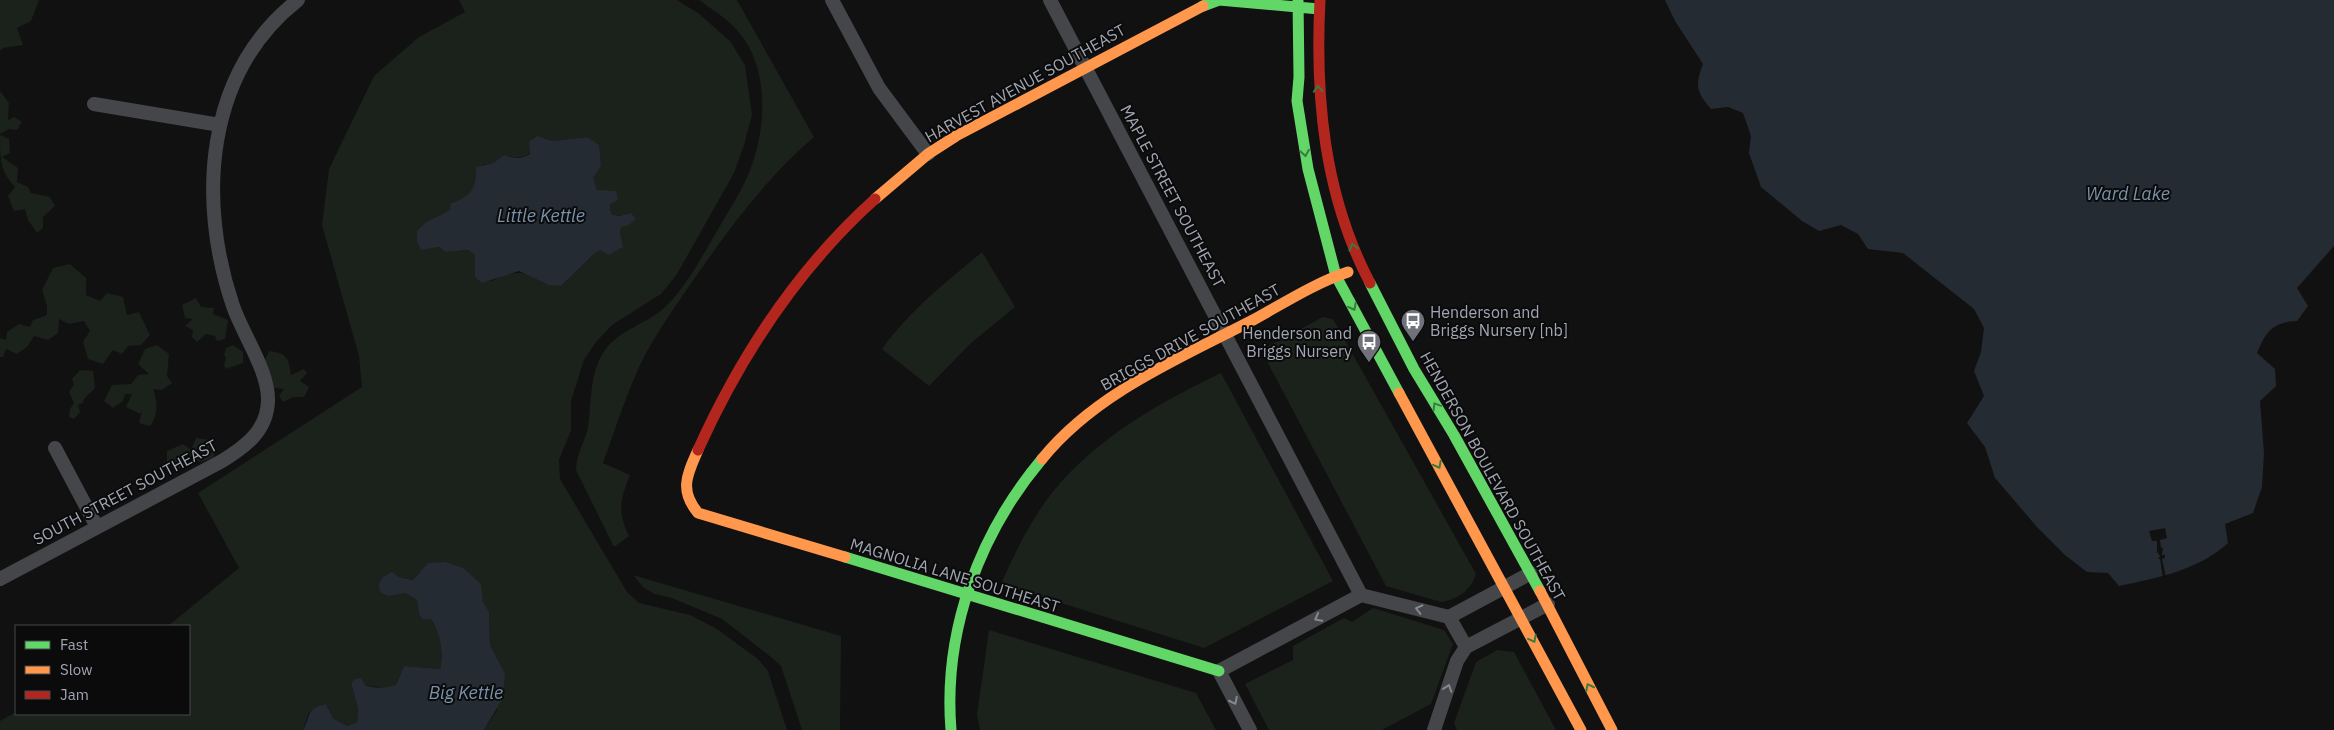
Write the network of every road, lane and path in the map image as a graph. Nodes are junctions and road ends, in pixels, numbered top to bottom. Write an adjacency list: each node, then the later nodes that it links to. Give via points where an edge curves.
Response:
1 (298, 0): 8 (street, via 273,21 251,48 233,80)
2 (832, 0): 9 (street, via 879,88)
3 (1050, 0): 6 (street, MAPLE STREET SOUTHEAST)
4 (1298, 4): 5 (street, HARVEST AVENUE SOUTHEAST); 6 (street, HARVEST AVENUE SOUTHEAST, via 1219,0 1198,7); 11 (street, one-way to 11, via 1297,101 1308,169)
5 (1319, 5): 10 (street, HENDERSON BOULEVARD SOUTHEAST, one-way to 5, via 1334,191 1327,157 1318,90)
6 (1086, 67): 9 (street, HARVEST AVENUE SOUTHEAST, via 986,119); 12 (street, MAPLE STREET SOUTHEAST)
7 (94, 104): 8 (street)
8 (220, 125): 15 (street, SOUTH STREET SOUTHEAST, via 214,196 219,248 232,303 267,390 268,408 260,429 241,450)
9 (928, 154): 14 (street, HARVEST AVENUE SOUTHEAST, via 875,198 787,293 751,346 721,400 686,483)
10 (1361, 268): 11 (street, BRIGGS DRIVE SOUTHEAST); 16 (street, HENDERSON BOULEVARD SOUTHEAST, one-way to 10, via 1414,369)
11 (1336, 276): 12 (street, BRIGGS DRIVE SOUTHEAST); 18 (street, one-way to 18)
12 (1227, 334): 19 (street, BRIGGS DRIVE SOUTHEAST, via 1113,396 1064,435 1007,506 983,549); 20 (street, MAPLE STREET SOUTHEAST)
13 (55, 448): 15 (street)
14 (687, 500): 19 (street, MAGNOLIA LANE SOUTHEAST, via 698,513)
15 (96, 528): 17 (street, SOUTH STREET SOUTHEAST)
16 (1531, 572): 18 (street); 21 (street, HENDERSON BOULEVARD SOUTHEAST)
17 (0, 579)
18 (1504, 587): 22 (street); 23 (street)
19 (967, 594): 25 (street, MAGNOLIA LANE SOUTHEAST); 26 (street, BRIGGS DRIVE SOUTHEAST, via 952,657)
20 (1361, 595): 22 (street, one-way to 20); 25 (street, one-way to 25)
21 (1548, 604): 23 (street); 30 (street, HENDERSON BOULEVARD SOUTHEAST, one-way to 21)
22 (1449, 617): 24 (street)
23 (1522, 618): 24 (street); 29 (street, one-way to 29)
24 (1466, 647): 28 (street, one-way to 24, via 1457,661)
25 (1219, 671): 27 (street, one-way to 27)
26 (950, 730)
27 (1250, 730)
28 (1434, 730)
29 (1581, 730)
30 (1612, 730)

